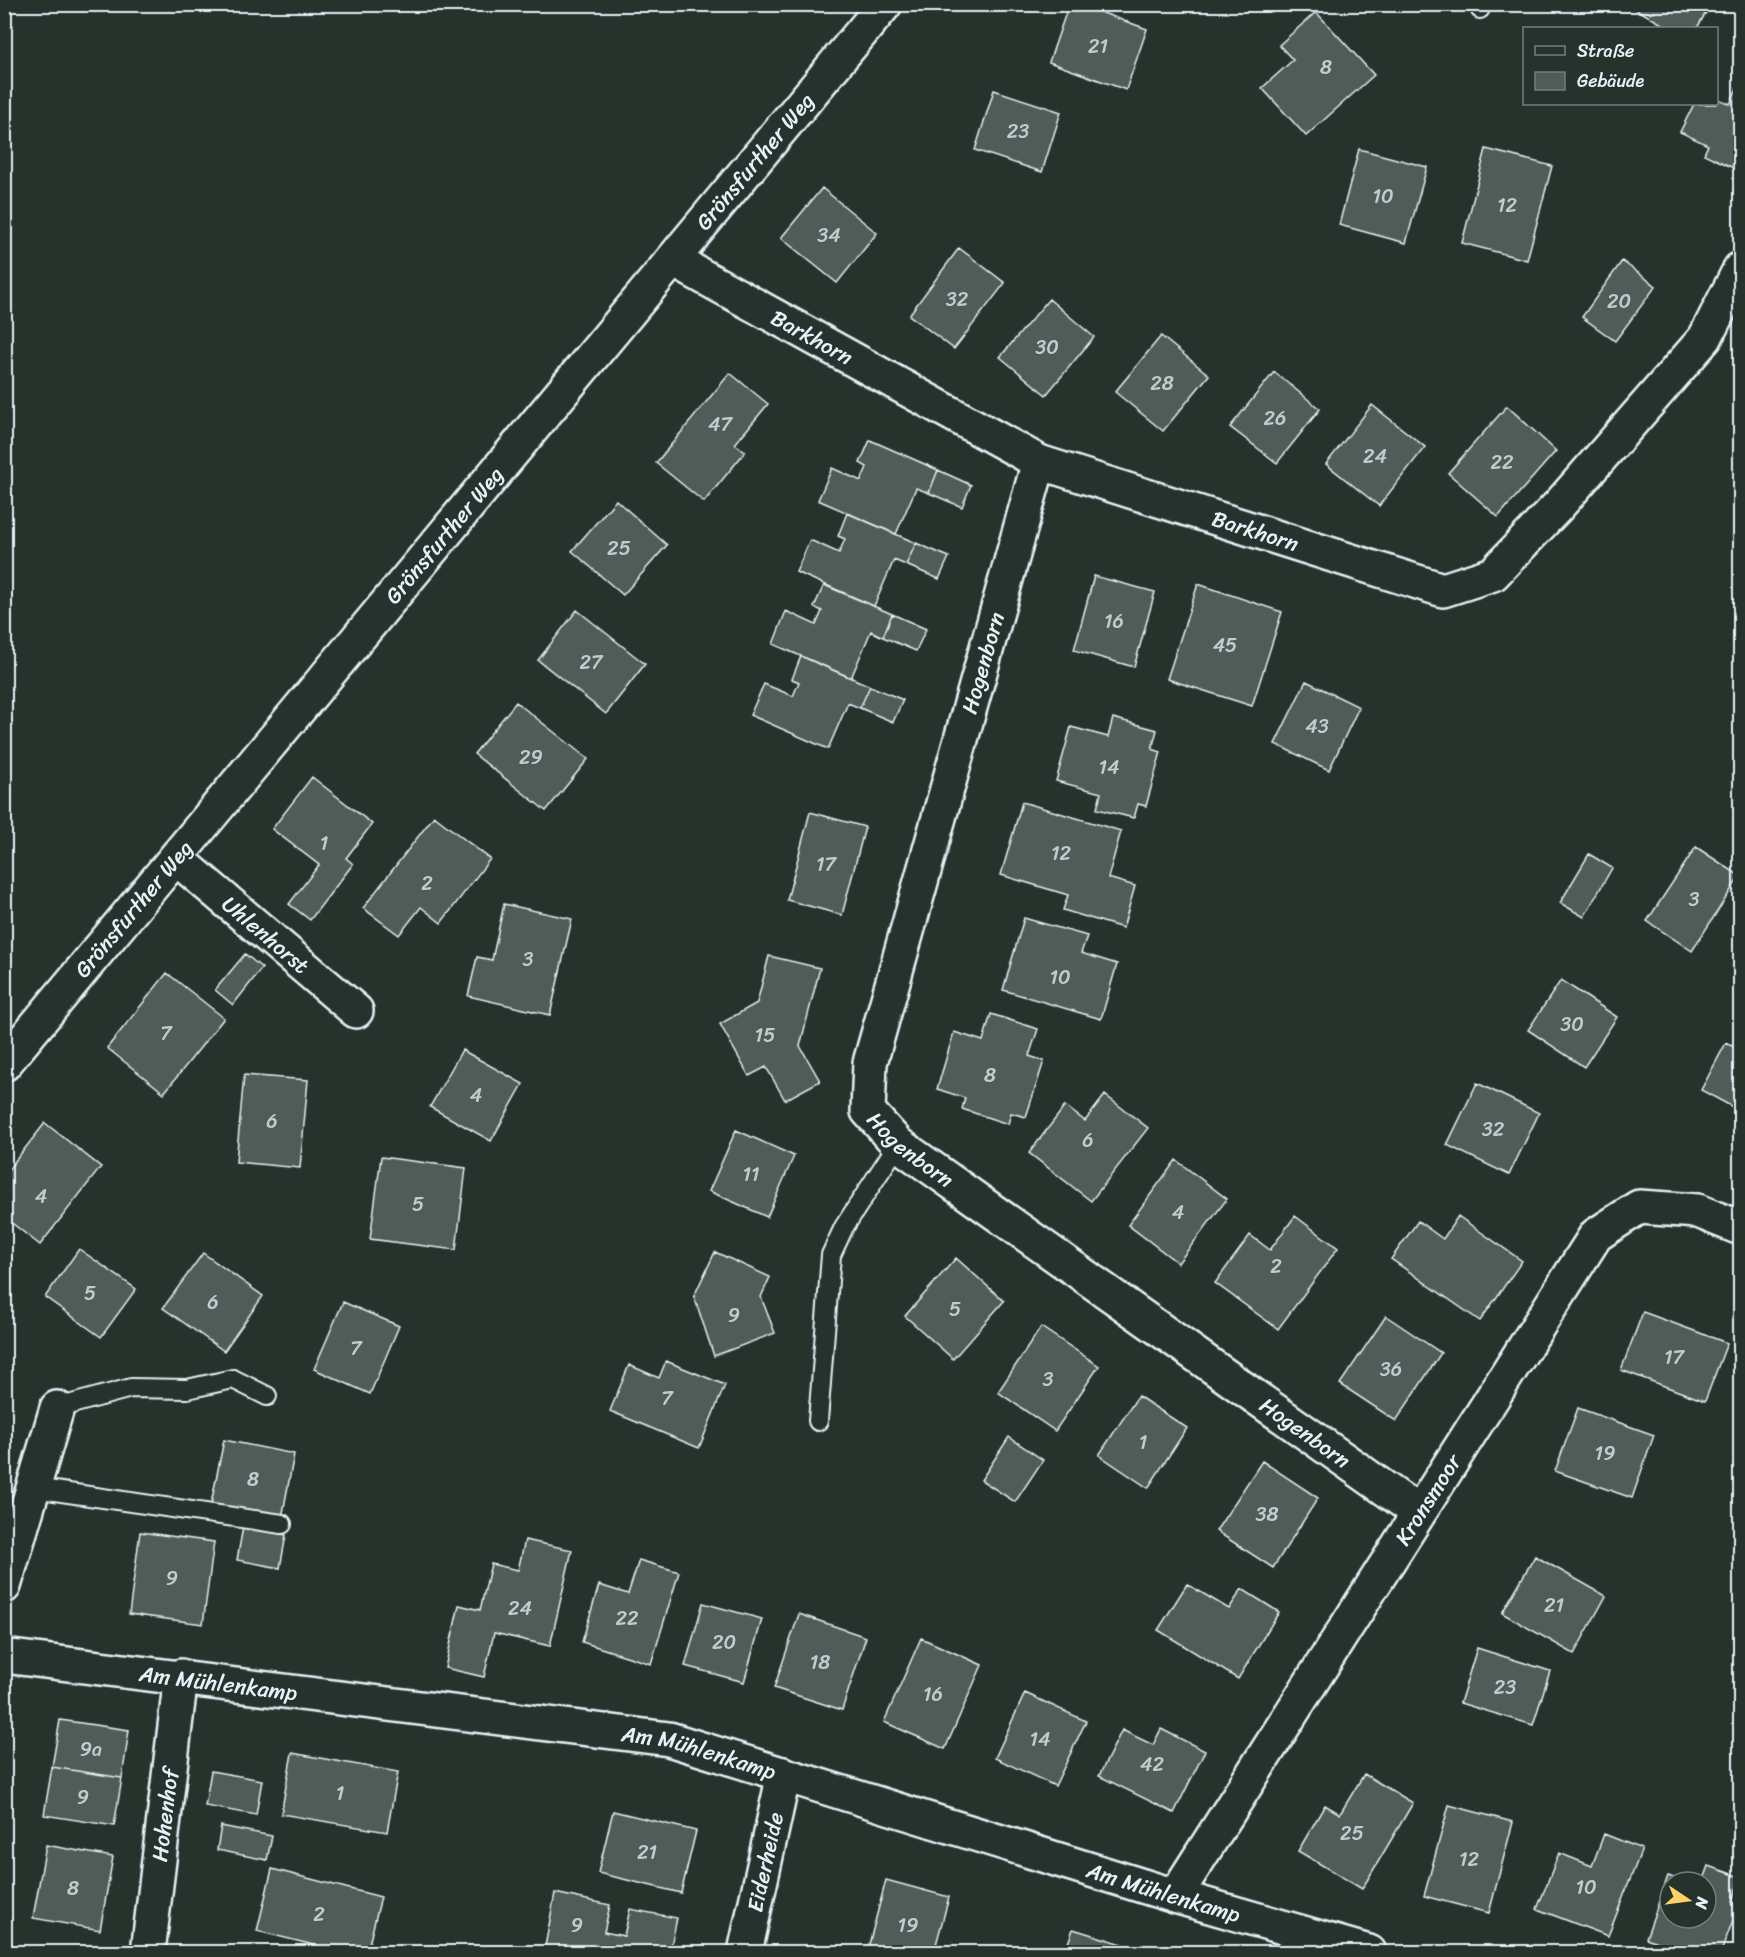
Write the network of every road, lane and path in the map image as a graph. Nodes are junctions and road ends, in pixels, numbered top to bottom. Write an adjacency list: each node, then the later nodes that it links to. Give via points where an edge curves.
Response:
1 (885, 4): 2 (street, Grönsfurther Weg)
2 (673, 260): 4 (street, Barkhorn); 5 (street, Grönsfurther Weg)
3 (1740, 269): 4 (street, Barkhorn, via 1705,338 1559,505 1493,574 1443,590)
4 (1040, 462): 8 (street, Hogenborn, via 870,1063 868,1111)
5 (176, 858): 6 (street, Uhlenhorst); 7 (street, Grönsfurther Weg)
6 (356, 1011)
7 (4, 1064)
8 (898, 1144): 12 (lane, via 844,1227 831,1256); 14 (street, Hogenborn)
9 (1740, 1228): 14 (street, Kronsmoor, via 1698,1211 1639,1207 1596,1235)
10 (267, 1396): 11 (lane, via 233,1379 187,1389 131,1388)
11 (57, 1408): 13 (street)
12 (818, 1421)
13 (34, 1488): 15 (lane); 16 (street)
14 (1418, 1512): 20 (street, Kronsmoor)
15 (282, 1524)
16 (4, 1586)
17 (4, 1656): 18 (street, Am Mühlenkamp)
18 (181, 1676): 19 (street, Am Mühlenkamp, via 669,1739); 21 (street, Hohenhof)
19 (784, 1774): 20 (street, Am Mühlenkamp); 22 (street, Eiderheide)
20 (1175, 1896): 23 (street, Am Mühlenkamp)
21 (148, 1953)
22 (745, 1953)
23 (1369, 1953)

